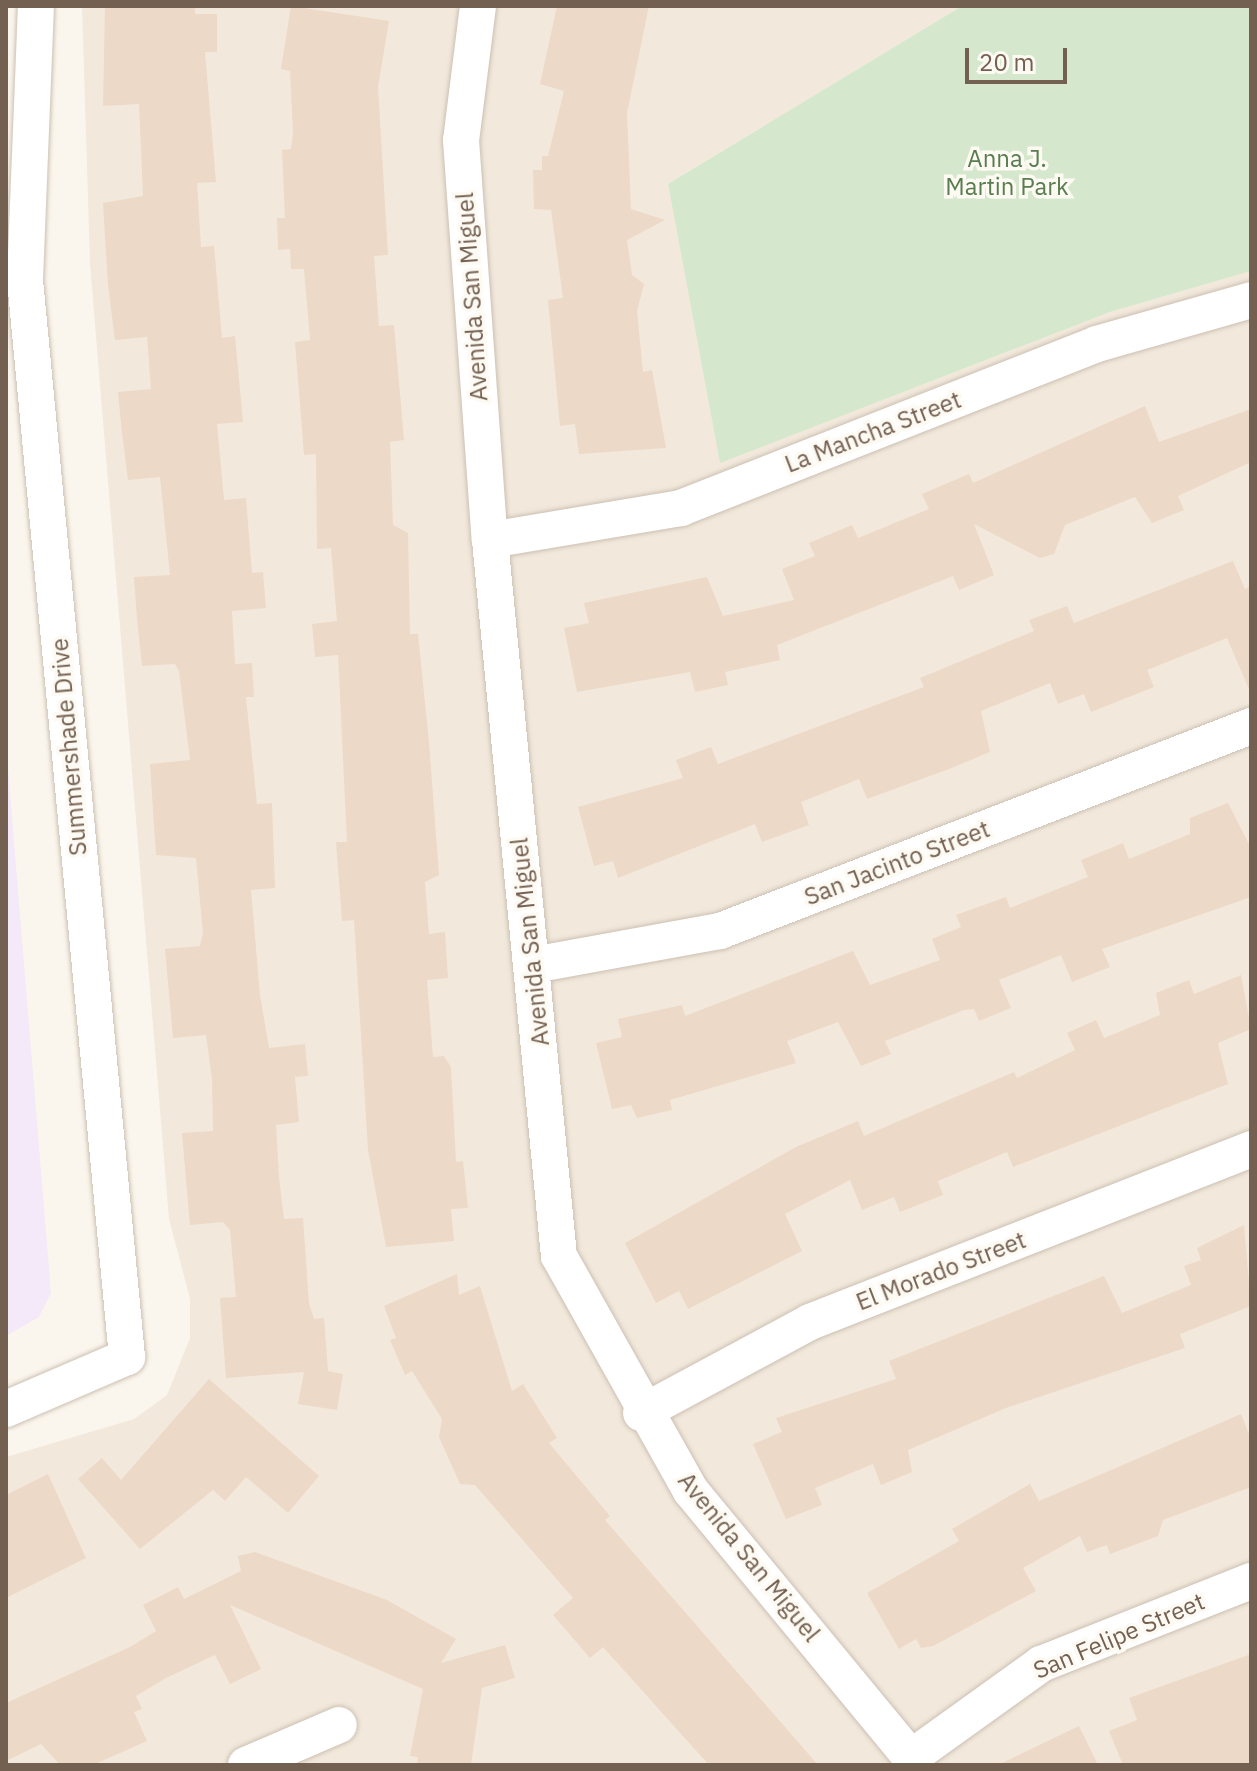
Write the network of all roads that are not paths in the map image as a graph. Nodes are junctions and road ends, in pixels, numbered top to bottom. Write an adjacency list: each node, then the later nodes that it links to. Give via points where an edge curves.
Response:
1 (36, 6): 3 (street, Summershade Drive)
2 (478, 6): 5 (street, Avenida San Miguel, via 461,140)
3 (16, 278): 9 (street, Summershade Drive, via 127,1357)
4 (1251, 300): 5 (street, La Mancha Street, via 1097,344 681,508)
5 (490, 540): 7 (street, Avenida San Miguel)
6 (1251, 726): 7 (street, San Jacinto Street, via 720,931)
7 (533, 965): 10 (street, Avenida San Miguel, via 559,1256)
8 (1251, 1149): 10 (street, El Morado Street, via 810,1322)
9 (6, 1409)
10 (641, 1413): 13 (street, Avenida San Miguel, via 691,1491)
11 (1251, 1581): 13 (street, San Felipe Street, via 1041,1664)
12 (339, 1725): 14 (street)
13 (915, 1760)
14 (246, 1765)

